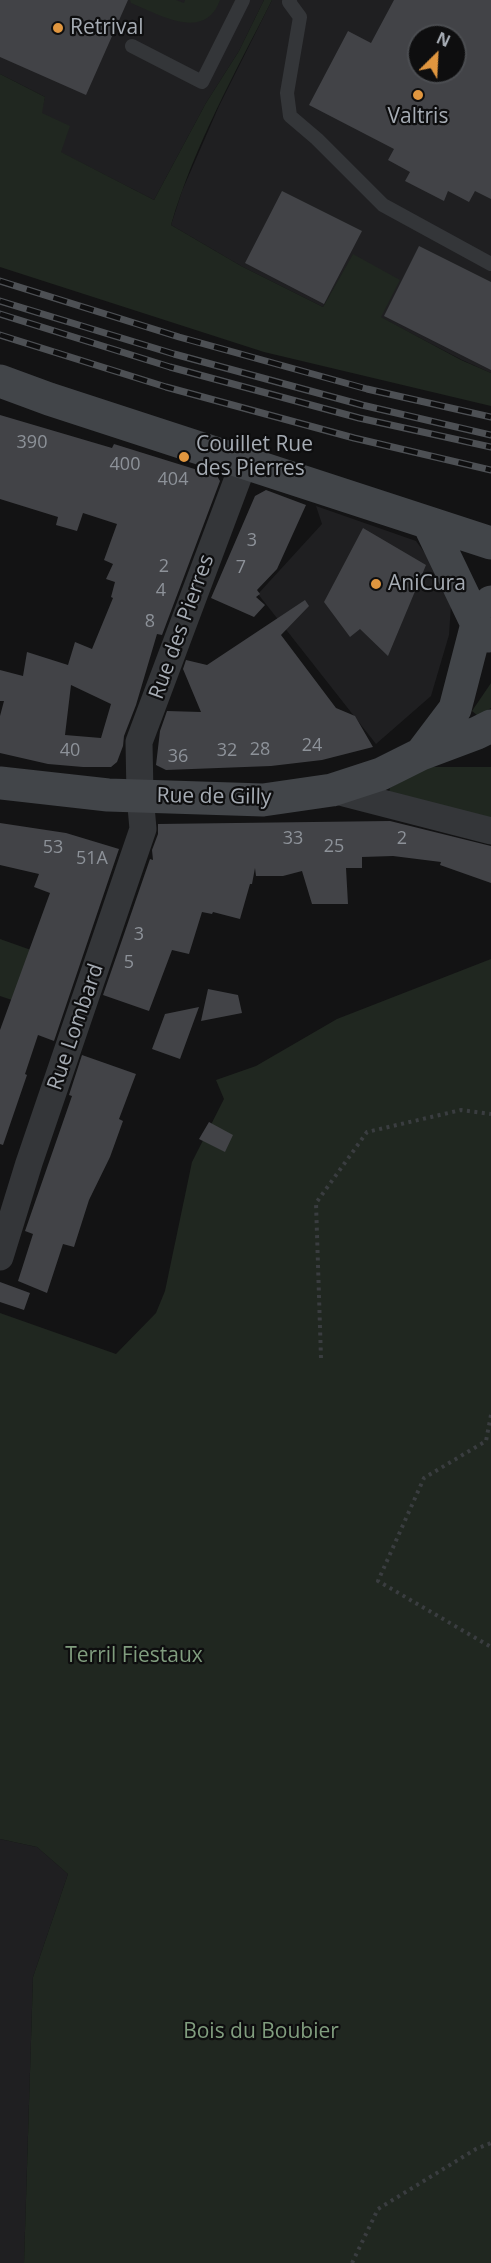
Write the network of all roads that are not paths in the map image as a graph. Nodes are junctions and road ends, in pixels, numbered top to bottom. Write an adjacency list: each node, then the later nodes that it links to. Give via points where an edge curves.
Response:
1 (243, 0): 3 (lane, via 202,82)
2 (290, 0): 4 (lane, via 300,17 287,93 290,116 383,205)
3 (132, 46)
4 (491, 264)
5 (0, 381): 6 (main road)
6 (244, 462): 7 (main road); 16 (street, Rue des Pierres, via 139,742)
7 (429, 524): 8 (main road); 9 (main road)
8 (491, 543)
9 (486, 622): 11 (main road)
10 (491, 664): 11 (main road)
11 (457, 725): 12 (main road, Rue de Gilly); 13 (main road); 15 (main road, Rue de Gilly, via 421,754 381,774)
12 (491, 726)
13 (491, 750)
14 (0, 783): 16 (main road, Rue de Gilly)
15 (332, 790): 16 (main road, Rue de Gilly, via 263,800); 17 (street)
16 (140, 795): 18 (street, Rue Lombard, via 143,829)
17 (491, 831)
18 (0, 1257)

